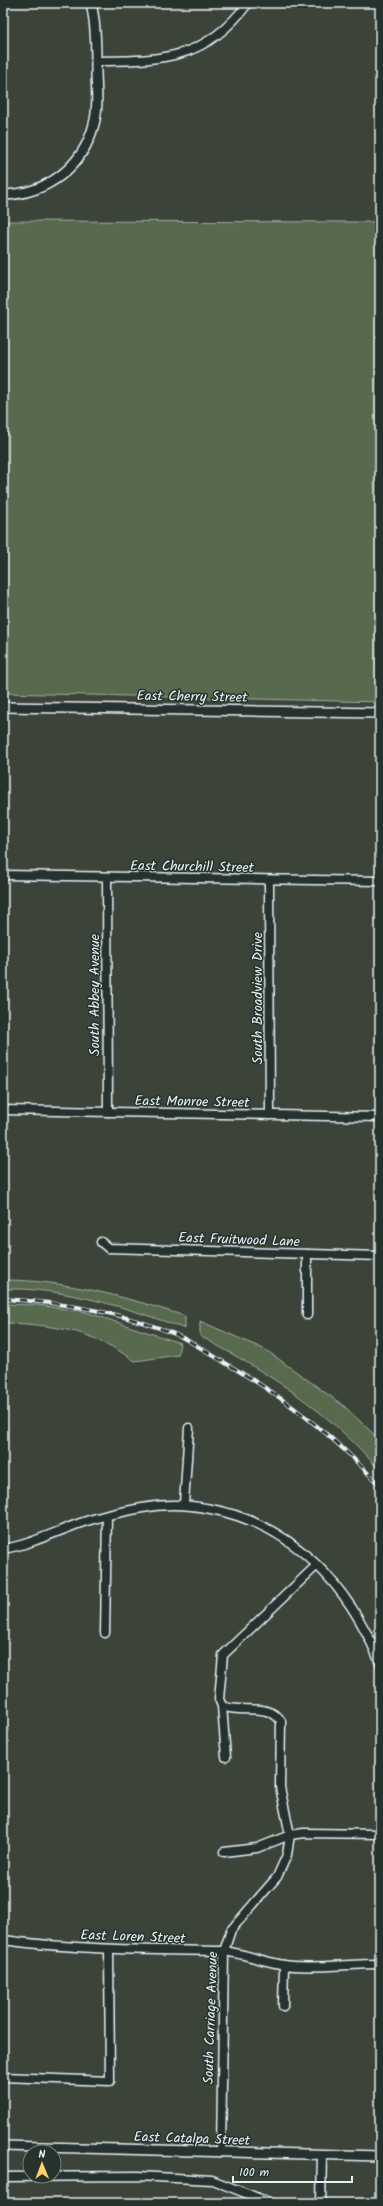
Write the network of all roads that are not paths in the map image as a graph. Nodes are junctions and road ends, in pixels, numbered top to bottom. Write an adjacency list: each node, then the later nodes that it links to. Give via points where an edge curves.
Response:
1 (91, 3): 3 (street, via 94,13)
2 (248, 3): 3 (street, via 236,19 219,34 194,49 172,57 148,60)
3 (96, 61): 4 (street, via 95,123 87,145 76,162 59,178 36,190)
4 (3, 195)
5 (3, 707): 6 (street, East Cherry Street)
6 (380, 713)
7 (3, 875): 8 (street, East Churchill Street)
8 (107, 878): 9 (street, East Churchill Street); 12 (street, South Abbey Avenue)
9 (269, 880): 10 (street, East Churchill Street); 13 (street, South Broadview Drive)
10 (380, 881)
11 (3, 1110): 12 (street, East Monroe Street)
12 (108, 1112): 13 (street, East Monroe Street)
13 (270, 1116): 14 (street, East Monroe Street)
14 (380, 1117)
15 (101, 1242): 16 (street, East Fruitwood Lane, via 108,1248)
16 (307, 1254): 17 (street, East Fruitwood Lane); 18 (street)
17 (380, 1256)
18 (307, 1315)
19 (189, 1428): 20 (street)
20 (184, 1504): 21 (street, via 144,1507); 23 (street, via 226,1512 259,1523 288,1539)
21 (107, 1516): 22 (street, via 76,1525 29,1544); 24 (street)
22 (3, 1550)
23 (317, 1564): 25 (street, via 355,1611); 26 (street, via 223,1655 219,1699)
24 (105, 1633)
25 (380, 1663)
26 (222, 1706): 27 (street); 29 (street, South Carriage Avenue, via 231,1710 267,1710 276,1713 281,1720 280,1787)
27 (226, 1757)
28 (380, 1834): 29 (street)
29 (290, 1835): 30 (street, via 257,1848); 33 (street, South Carriage Avenue, via 287,1855 278,1877 231,1930)
30 (224, 1852)
31 (3, 1940): 32 (street, East Loren Street, via 44,1946)
32 (109, 1949): 33 (street, East Loren Street); 37 (street, via 110,2081)
33 (224, 1951): 34 (street, East Loren Street); 39 (street, South Carriage Avenue)
34 (284, 1964): 35 (street, East Loren Street); 36 (street)
35 (380, 1964)
36 (283, 2006)
37 (3, 2077)
38 (3, 2146): 39 (street, East Catalpa Street)
39 (221, 2152): 40 (street, East Catalpa Street)
40 (322, 2155): 41 (street, East Catalpa Street); 44 (street)
41 (380, 2156)
42 (3, 2177): 43 (street, via 138,2176 212,2180)
43 (271, 2203)
44 (321, 2203)

